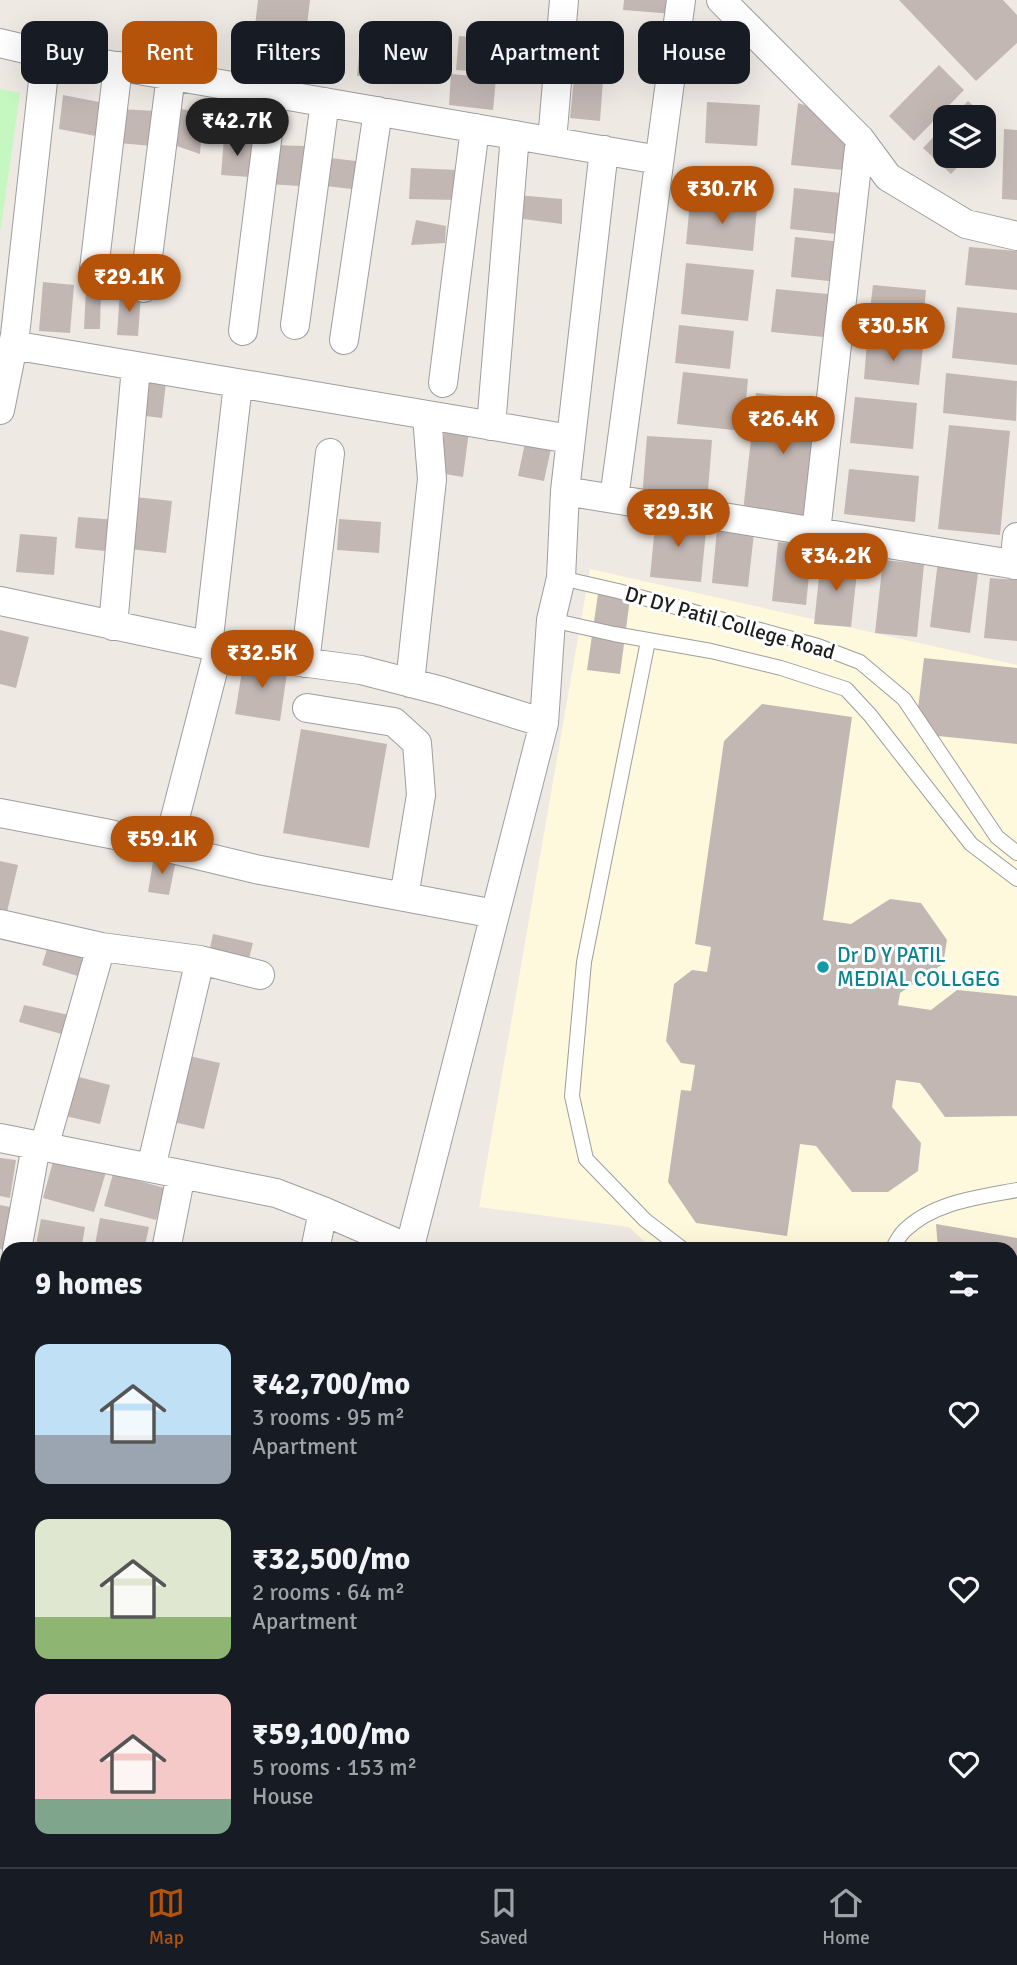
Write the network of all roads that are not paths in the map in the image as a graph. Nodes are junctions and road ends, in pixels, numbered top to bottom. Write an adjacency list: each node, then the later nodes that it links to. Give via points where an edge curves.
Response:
1 (564, 0): 18 (street)
2 (681, 0): 20 (street)
3 (722, 0): 17 (street)
4 (0, 43): 5 (street)
5 (21, 48)
6 (108, 64): 7 (street)
7 (118, 66): 8 (street); 22 (street)
8 (122, 67)
9 (217, 83): 12 (street)
10 (42, 84): 27 (street)
11 (170, 84): 23 (street)
12 (273, 93): 13 (street); 25 (street)
13 (325, 102): 14 (street); 24 (street)
14 (378, 111): 15 (street); 26 (street)
15 (475, 128): 16 (street); 29 (street)
16 (515, 135): 18 (street); 33 (street)
17 (860, 139): 21 (street, via 888,177 929,203 966,224); 38 (street)
18 (551, 141): 19 (street)
19 (604, 150): 20 (street); 34 (street)
20 (659, 160): 37 (street)
21 (1017, 236)
22 (93, 278)
23 (144, 288)
24 (295, 325)
25 (243, 331)
26 (344, 340)
27 (12, 345): 28 (street); 31 (street)
28 (136, 367): 30 (street); 44 (street)
29 (443, 383)
30 (238, 384): 32 (street); 46 (street)
31 (0, 410)
32 (427, 416): 33 (street); 48 (street, via 432,479)
33 (491, 426): 34 (street)
34 (570, 439): 36 (street)
35 (330, 453): 47 (street)
36 (565, 491): 37 (street); 41 (street)
37 (614, 499): 38 (street)
38 (816, 532): 40 (street)
39 (1017, 537): 40 (street)
40 (1015, 565)
41 (561, 578): 43 (street); 53 (lane, Dr DY Patil College Road, via 818,646 860,662 904,699 997,837)
42 (0, 601): 44 (street)
43 (551, 620): 45 (lane, Dr DY Patil College Road); 50 (street)
44 (113, 626): 46 (street)
45 (648, 640): 54 (lane, Dr DY Patil College Road, via 781,668 846,689 971,844); 72 (lane, via 584,962 572,1096 586,1159 645,1220)
46 (213, 647): 47 (street); 52 (street)
47 (306, 663): 48 (street, via 361,670)
48 (410, 683): 50 (street)
49 (307, 708): 55 (street, via 394,722 417,743 421,794)
50 (544, 723): 56 (street)
51 (0, 813): 52 (street)
52 (167, 849): 55 (street)
53 (1017, 853)
54 (1017, 878)
55 (404, 897): 56 (street)
56 (495, 914): 71 (street)
57 (0, 924): 58 (street)
58 (101, 947): 59 (street); 62 (street)
59 (200, 961): 60 (street); 63 (street)
60 (260, 975)
61 (0, 1138): 62 (street)
62 (40, 1147): 63 (street); 67 (street)
63 (151, 1168): 64 (street)
64 (181, 1174): 66 (street, via 276,1193); 68 (street)
65 (1017, 1190): 73 (lane, via 933,1211 903,1231)
66 (323, 1211): 69 (street); 70 (street)
67 (19, 1242)
68 (168, 1242)
69 (317, 1242)
70 (392, 1242)
71 (410, 1242)
72 (674, 1242)
73 (896, 1242)

